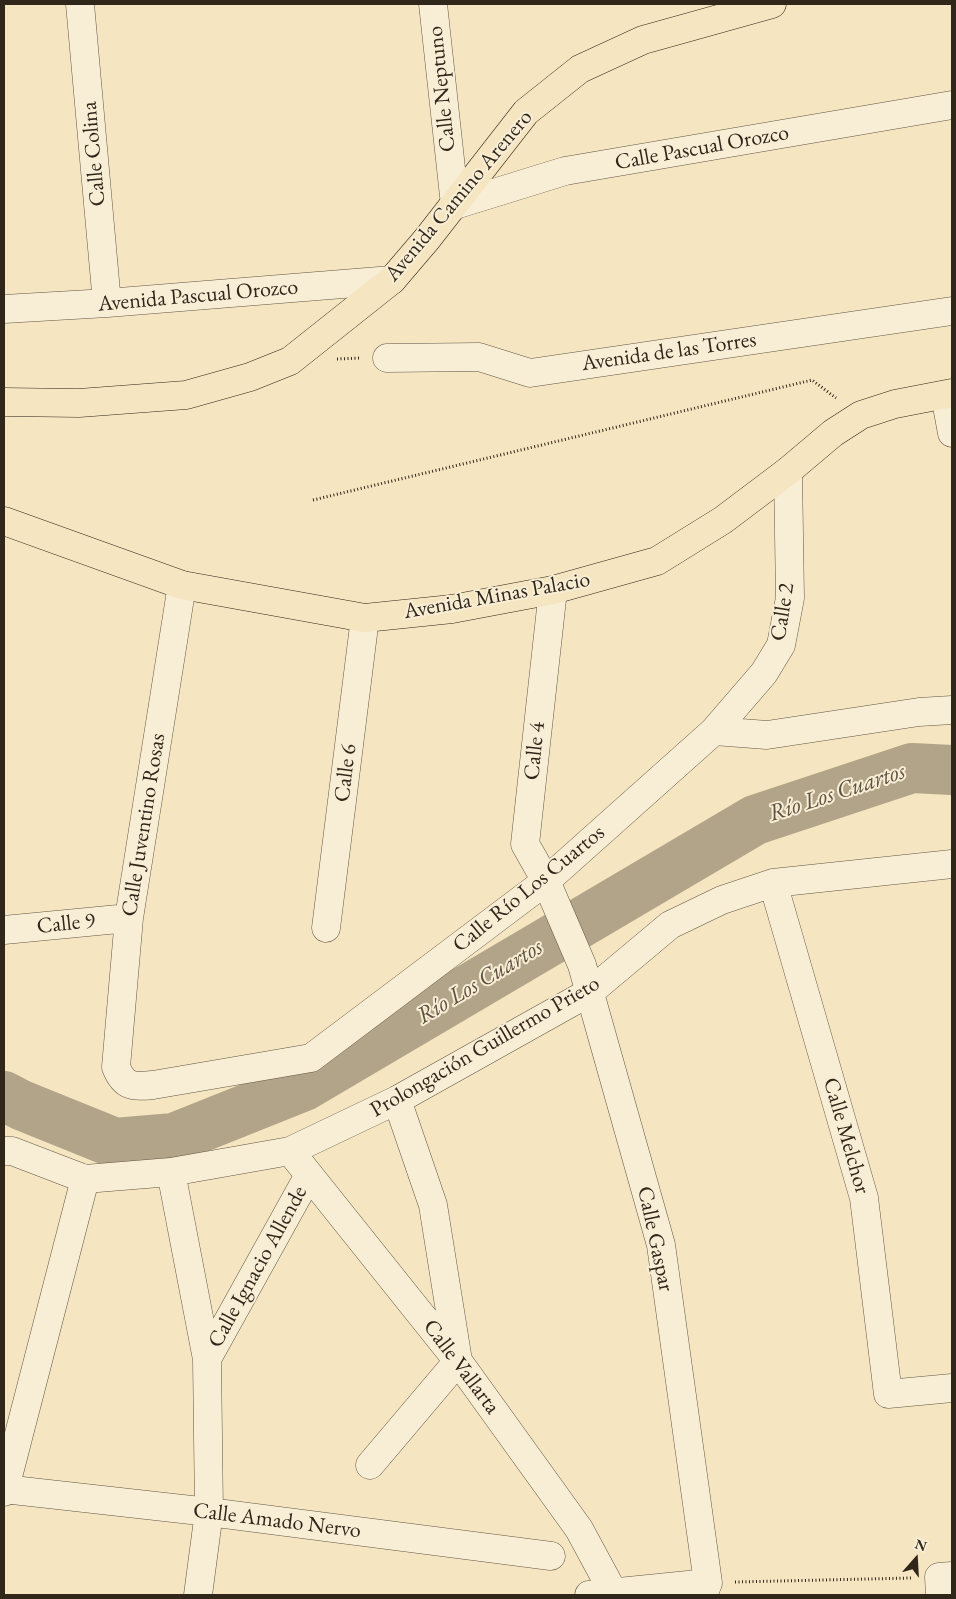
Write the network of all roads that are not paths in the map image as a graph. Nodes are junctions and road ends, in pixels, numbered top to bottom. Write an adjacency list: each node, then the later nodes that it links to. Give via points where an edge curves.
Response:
1 (80, 4): 7 (street, Calle Colina)
2 (433, 4): 5 (street, Calle Neptuno)
3 (772, 4): 5 (main road, Avenida Camino Arenero, via 643,40 580,68 526,112)
4 (952, 105): 5 (street, Calle Pascual Orozco, via 565,171)
5 (454, 205): 6 (main road, Avenida Camino Arenero)
6 (392, 280): 7 (street, Avenida Pascual Orozco); 12 (main road, Avenida Camino Arenero, via 290,361 250,377 186,395 79,403)
7 (107, 303): 8 (street, Avenida Pascual Orozco)
8 (4, 310)
9 (952, 311): 10 (street, Avenida de las Torres, via 530,373 479,356)
10 (387, 358)
11 (949, 394): 13 (street); 14 (main road, Avenida Minas Palacio, via 895,404 861,415 833,433)
12 (4, 402)
13 (952, 433)
14 (788, 471): 17 (main road, Avenida Minas Palacio, via 723,520 657,561); 20 (street, Calle 2, via 790,598 781,645 764,672)
15 (4, 520): 16 (main road, Avenida Minas Palacio)
16 (182, 585): 18 (main road, Avenida Minas Palacio); 24 (street, Calle Juventino Rosas)
17 (553, 590): 18 (main road, Avenida Minas Palacio, via 452,609); 23 (street, Calle 4, via 525,844)
18 (366, 618): 25 (street, Calle 6)
19 (952, 710): 20 (street, via 918,712 767,735)
20 (714, 731): 23 (street, Calle Río Los Cuartos)
21 (952, 864): 22 (street, Prolongación Guillermo Prieto)
22 (773, 883): 27 (street, Prolongación Guillermo Prieto, via 722,900 670,925); 37 (street, Calle Melchor, via 864,1198 888,1394)
23 (551, 893): 27 (street, Calle Gaspar); 28 (street, Calle Río Los Cuartos, via 311,1058 136,1087 121,1078)
24 (129, 918): 26 (street, Calle 9); 28 (street, Calle Juventino Rosas)
25 (326, 928)
26 (4, 930)
27 (590, 992): 29 (street, Prolongación Guillermo Prieto); 42 (street, Calle Gaspar, via 661,1245)
28 (116, 1067)
29 (397, 1100): 31 (street, Prolongación Guillermo Prieto); 36 (street, via 434,1205)
30 (4, 1151): 34 (street, Prolongación Guillermo Prieto)
31 (290, 1152): 32 (street, Prolongación Guillermo Prieto); 33 (street, Calle Vallarta)
32 (171, 1172): 34 (street, Prolongación Guillermo Prieto); 35 (street, Calle Ignacio Allende)
33 (309, 1176): 35 (street, Calle Ignacio Allende); 36 (street, Calle Vallarta)
34 (85, 1179): 39 (street)
35 (207, 1359): 40 (street, Calle Ignacio Allende)
36 (458, 1361): 38 (street); 43 (street, Calle Vallarta, via 579,1529)
37 (952, 1388)
38 (370, 1465)
39 (4, 1490): 40 (street, Calle Amado Nervo)
40 (209, 1512): 41 (street, Calle Amado Nervo); 44 (street, Calle Ignacio Allende)
41 (551, 1556)
42 (705, 1589): 43 (street)
43 (605, 1594)
44 (198, 1595)

